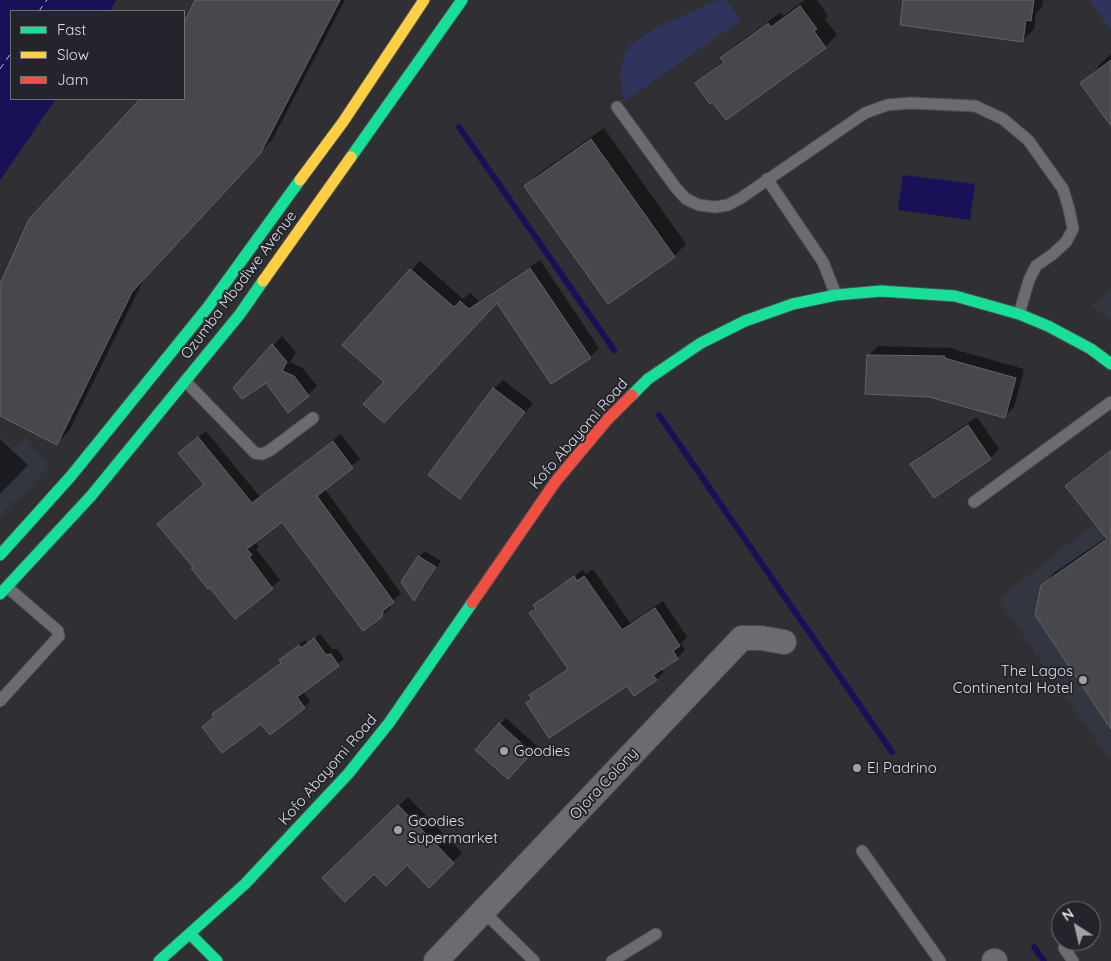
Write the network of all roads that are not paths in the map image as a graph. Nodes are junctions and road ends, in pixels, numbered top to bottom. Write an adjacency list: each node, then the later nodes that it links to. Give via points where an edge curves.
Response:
1 (424, 0): 12 (main road, Ozumba Mbadiwe Avenue, via 343,122 208,307 71,476)
2 (462, 0): 8 (main road, Ozumba Mbadiwe Avenue, via 240,314)
3 (617, 107): 4 (lane, via 686,199 699,205 728,205)
4 (767, 179): 5 (lane, via 823,262); 6 (lane, via 865,113 887,105 975,106 1004,118 1028,140 1063,190 1073,229 1066,242 1036,266)
5 (836, 295): 6 (main road, Kofo Abayomi Road, via 881,291 955,296); 18 (main road, Kofo Abayomi Road, via 793,304 745,321 701,343 648,379 607,420 556,481 389,723 348,774 245,884)
6 (1019, 314): 7 (main road, Kofo Abayomi Road, via 1082,344)
7 (1111, 364)
8 (185, 381): 10 (lane, via 255,453 269,452); 13 (main road, Ozumba Mbadiwe Avenue, via 92,496)
9 (1111, 402): 11 (lane)
10 (314, 418)
11 (974, 502)
12 (0, 555)
13 (4, 590): 15 (lane, via 58,631 59,636)
14 (784, 642): 17 (street, Ojora Colony, via 742,638)
15 (0, 700)
16 (862, 851): 25 (lane)
17 (483, 911): 22 (street, Ojora Colony); 23 (lane)
18 (190, 934): 20 (main road, Kofo Abayomi Road); 21 (main road)
19 (656, 934): 24 (lane)
20 (159, 961)
21 (217, 961)
22 (436, 961)
23 (534, 961)
24 (612, 961)
25 (940, 961)

